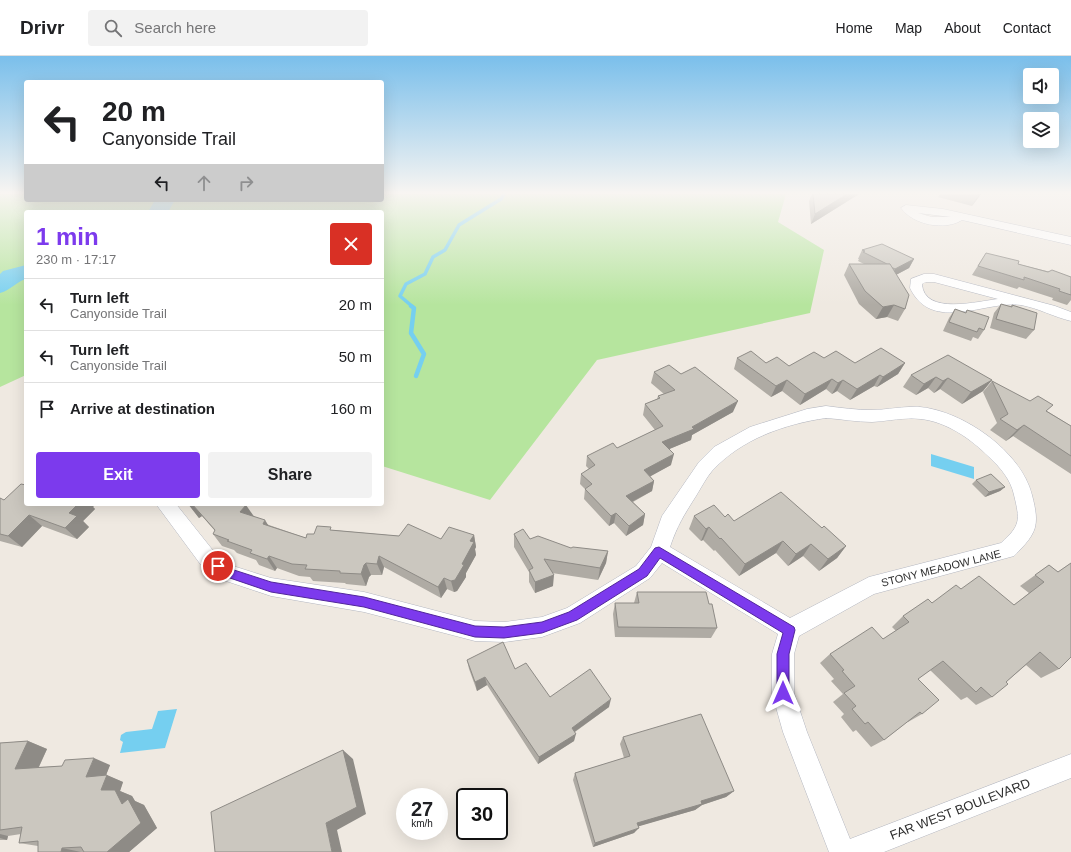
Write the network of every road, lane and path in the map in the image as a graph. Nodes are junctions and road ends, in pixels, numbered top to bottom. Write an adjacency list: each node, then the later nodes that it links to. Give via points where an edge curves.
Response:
1 (1027, 231): 2 (street)
2 (1071, 241)
3 (1020, 301): 3 (street, via 934,278 924,278 916,282 915,289 918,295 945,308 958,309); 4 (street)
4 (1071, 317)
5 (167, 506): 6 (street, STONY MEADOW LANE, via 208,559 228,573 271,587 364,602 475,631 504,632 542,627 573,616 643,572)
6 (659, 551): 7 (street); 7 (street, STONY MEADOW LANE, via 670,522 705,467 720,452 756,431 807,415 826,412 870,416 920,413 942,418 964,428 983,441 1005,462 1021,486 1028,516 1023,535 1007,550 870,586)
7 (790, 630): 9 (street, via 783,654 783,693 795,732)
8 (1071, 766): 10 (street, FAR WEST BOULEVARD)
9 (842, 852)
10 (850, 852)

